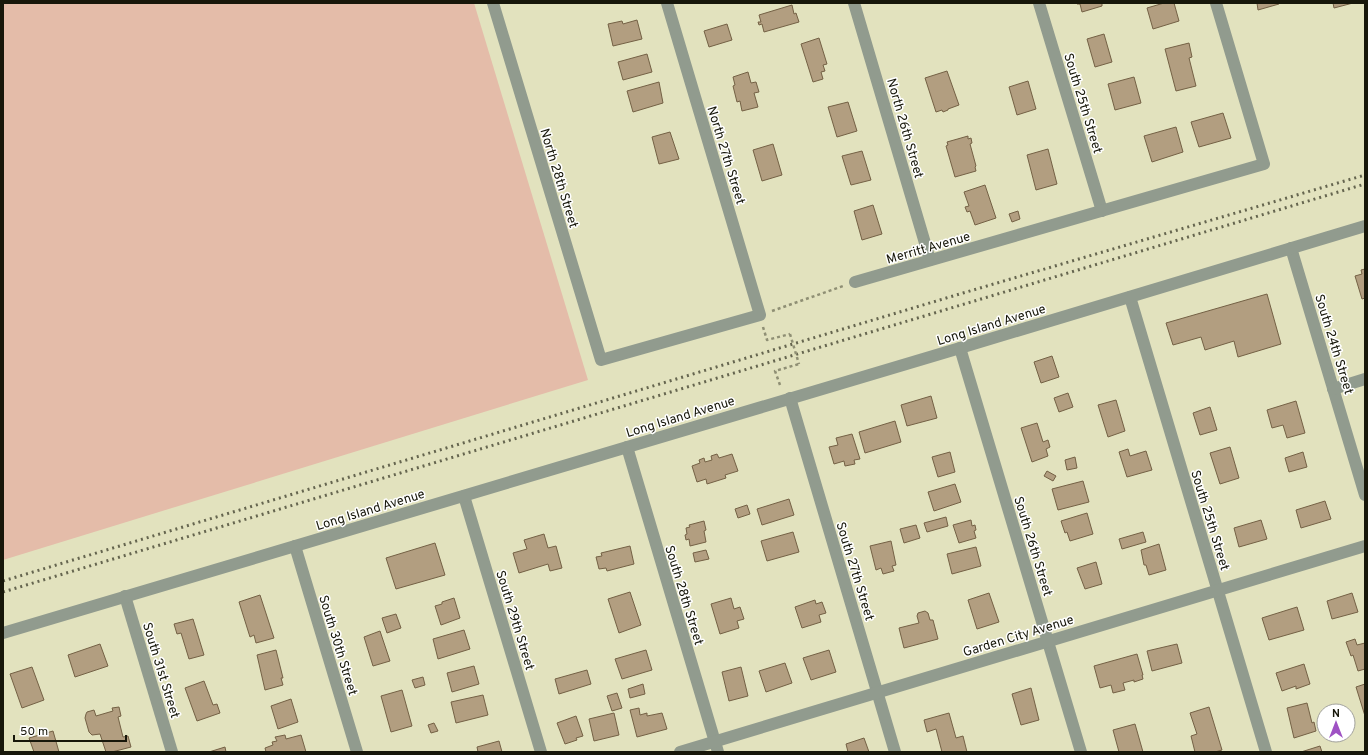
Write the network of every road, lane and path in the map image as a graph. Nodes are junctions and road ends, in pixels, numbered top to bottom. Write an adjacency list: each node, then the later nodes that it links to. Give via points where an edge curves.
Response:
1 (493, 3): 12 (street, North 28th Street, via 601,360)
2 (667, 3): 12 (street, North 27th Street)
3 (854, 3): 9 (street, North 26th Street)
4 (1039, 3): 6 (street, South 25th Street)
5 (1216, 3): 6 (street, Merritt Avenue, via 1264,164)
6 (1102, 211): 9 (street, Merritt Avenue)
7 (1365, 226): 8 (street, Long Island Avenue)
8 (1291, 248): 11 (street, Long Island Avenue); 17 (street, South 24th Street)
9 (930, 260): 10 (street, Merritt Avenue)
10 (855, 282): 12 (path)
11 (1130, 297): 14 (street, Long Island Avenue); 24 (street, South 25th Street)
12 (760, 315)
13 (768, 340): 16 (path, bridge, via 790,334 799,364 775,371)
14 (960, 348): 18 (street, Long Island Avenue); 27 (street, South 26th Street)
15 (1365, 379): 17 (street)
16 (780, 385)
17 (1333, 389): 20 (street, South 24th Street)
18 (790, 398): 19 (street, Long Island Avenue); 28 (street, South 27th Street)
19 (627, 447): 21 (street, Long Island Avenue); 29 (street, South 28th Street)
20 (1365, 495)
21 (464, 496): 22 (street, Long Island Avenue); 32 (street, South 29th Street)
22 (295, 546): 25 (street, Long Island Avenue); 31 (street, South 30th Street)
23 (1365, 546): 24 (street, Garden City Avenue)
24 (1217, 590): 27 (street, Garden City Avenue); 36 (street, South 25th Street)
25 (125, 596): 26 (street, Long Island Avenue); 30 (street, South 31st Street)
26 (3, 633)
27 (1048, 641): 28 (street, Garden City Avenue); 35 (street, South 26th Street)
28 (878, 692): 29 (street, Garden City Avenue); 34 (street, South 27th Street)
29 (716, 747): 33 (street, Garden City Avenue)
30 (172, 752)
31 (357, 752)
32 (541, 752)
33 (680, 752)
34 (895, 752)
35 (1081, 752)
36 (1266, 752)

